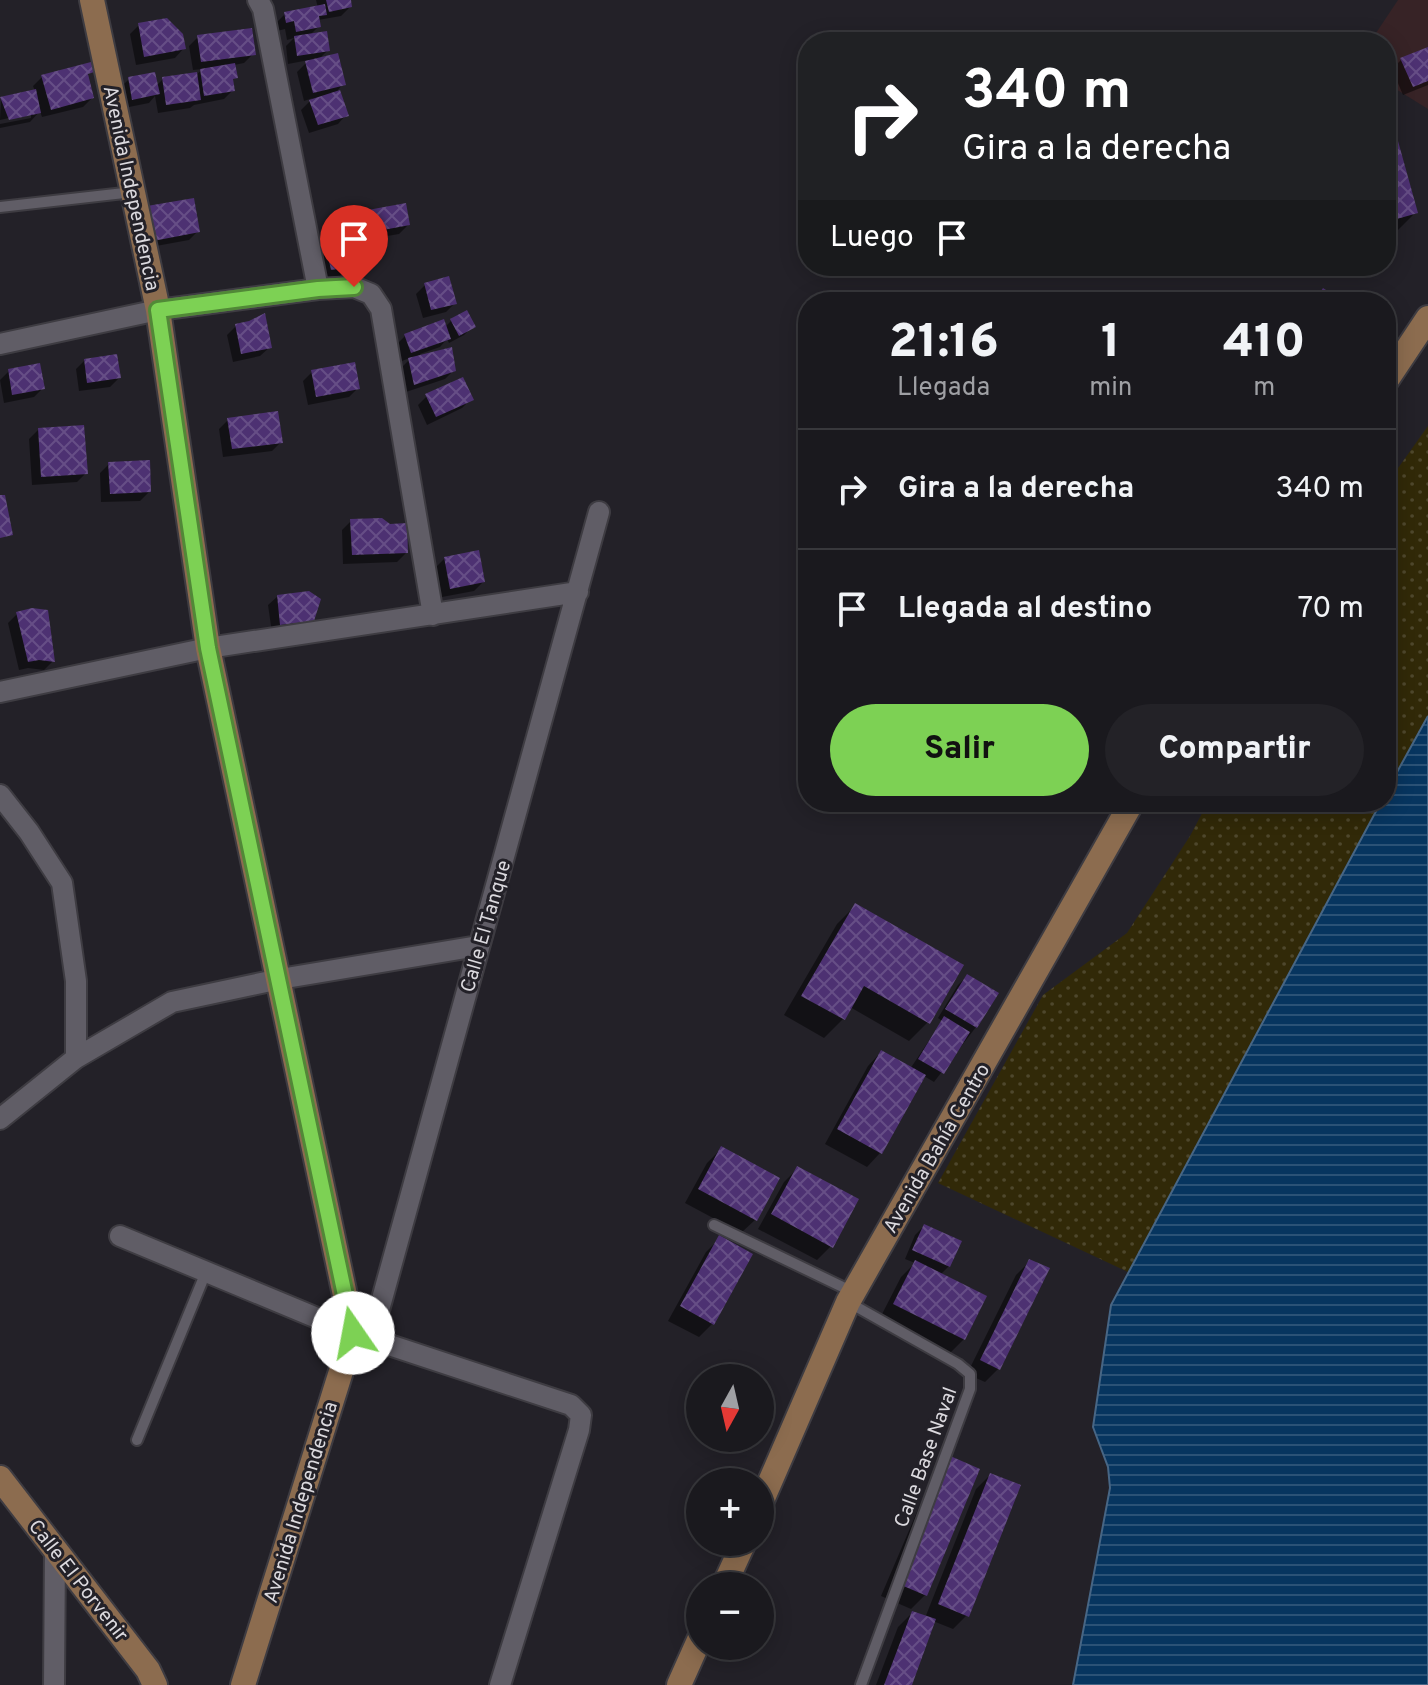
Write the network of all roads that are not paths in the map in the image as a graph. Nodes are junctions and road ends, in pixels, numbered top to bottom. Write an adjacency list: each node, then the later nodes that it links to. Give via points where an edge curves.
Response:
1 (92, 0): 3 (street, Avenida Independencia)
2 (258, 0): 5 (street)
3 (133, 192): 4 (lane); 6 (street, Avenida Independencia)
4 (0, 207)
5 (318, 289): 6 (street); 12 (street, via 354,287 371,294 381,309)
6 (158, 310): 8 (street); 13 (street, Avenida Independencia)
7 (1428, 318): 9 (street)
8 (0, 344)
9 (1396, 366)
10 (599, 512): 11 (street, Calle El Tanque)
11 (578, 592): 12 (street); 17 (street, Calle El Tanque)
12 (433, 615): 13 (street)
13 (208, 648): 14 (street); 18 (street, Avenida Independencia)
14 (0, 692)
15 (0, 795): 19 (street, via 62,883 76,981)
16 (1126, 812): 24 (street, Avenida Bahía Centro)
17 (478, 946): 18 (street); 25 (street, Calle El Tanque)
18 (280, 979): 19 (street, via 172,1002); 25 (street, Avenida Independencia)
19 (76, 1058): 20 (street)
20 (0, 1119)
21 (714, 1225): 24 (lane)
22 (120, 1236): 23 (street)
23 (207, 1270): 25 (street); 26 (lane)
24 (851, 1297): 27 (street, Avenida Bahía Centro); 36 (lane, Calle Base Naval, via 970,1374 970,1389)
25 (362, 1336): 33 (street, Avenida Independencia); 34 (street, via 571,1405 581,1415)
26 (137, 1440)
27 (774, 1473)
28 (0, 1478): 29 (street, Calle El Porvenir)
29 (55, 1548): 31 (street); 32 (street, Calle El Porvenir)
30 (690, 1660): 35 (street)
31 (54, 1685)
32 (155, 1685)
33 (243, 1685)
34 (500, 1685)
35 (679, 1685)
36 (861, 1685)

